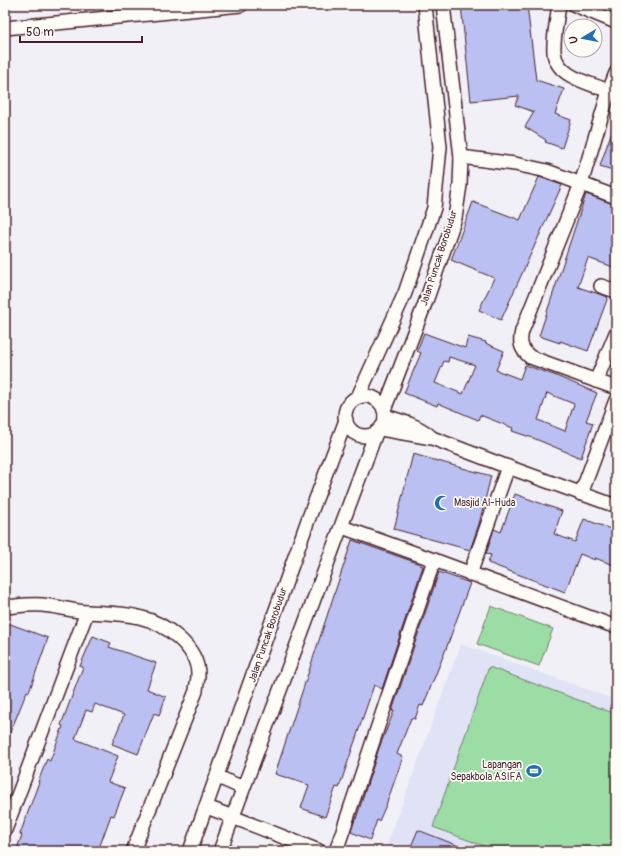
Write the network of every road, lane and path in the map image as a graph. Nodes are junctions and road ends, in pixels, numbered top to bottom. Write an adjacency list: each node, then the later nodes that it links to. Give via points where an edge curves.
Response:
1 (241, 5): 7 (street)
2 (426, 5): 15 (street, Jalan Puncak Borobudur, via 440,147 434,208)
3 (444, 5): 10 (street, Jalan Puncak Borobudur)
4 (559, 5): 9 (street, via 554,52 560,68 570,75)
5 (576, 5): 6 (street)
6 (616, 22)
7 (5, 28)
8 (616, 73): 9 (street)
9 (609, 91): 11 (street)
10 (461, 157): 11 (street, via 547,170); 16 (street, Jalan Puncak Borobudur, via 460,185 454,218)
11 (581, 184): 12 (street); 18 (street, via 522,331 520,342 522,350 530,357)
12 (616, 196)
13 (601, 286): 14 (street)
14 (616, 291)
15 (405, 293): 16 (street); 20 (street, Jalan Puncak Borobudur)
16 (426, 301): 22 (street, Jalan Puncak Borobudur)
17 (616, 332): 18 (street)
18 (596, 381): 19 (street)
19 (616, 388)
20 (358, 397): 22 (street, via 371,397 377,400); 23 (street, via 348,406)
21 (616, 400): 27 (street)
22 (385, 413): 24 (street); 25 (street, via 423,430)
23 (346, 420): 24 (street, via 347,426 357,435 370,436); 35 (street, Jalan Puncak Borobudur, via 308,520)
24 (379, 431): 25 (street); 29 (street)
25 (432, 438): 26 (street)
26 (508, 467): 27 (street); 31 (street)
27 (581, 494): 28 (street)
28 (616, 506)
29 (342, 527): 30 (street); 36 (street)
30 (434, 560): 31 (street); 44 (street)
31 (470, 574): 34 (street)
32 (5, 607): 33 (street, via 41,605)
33 (87, 612): 39 (street); 40 (street, via 140,617 167,628 189,650 198,676 196,691)
34 (616, 627)
35 (218, 777): 36 (street); 37 (street, Jalan Puncak Borobudur)
36 (243, 788): 38 (street)
37 (207, 808): 38 (street); 41 (street, Jalan Puncak Borobudur)
38 (233, 817): 42 (street); 43 (street)
39 (5, 830)
40 (133, 851)
41 (190, 851)
42 (220, 851)
43 (319, 851)
44 (336, 851)

